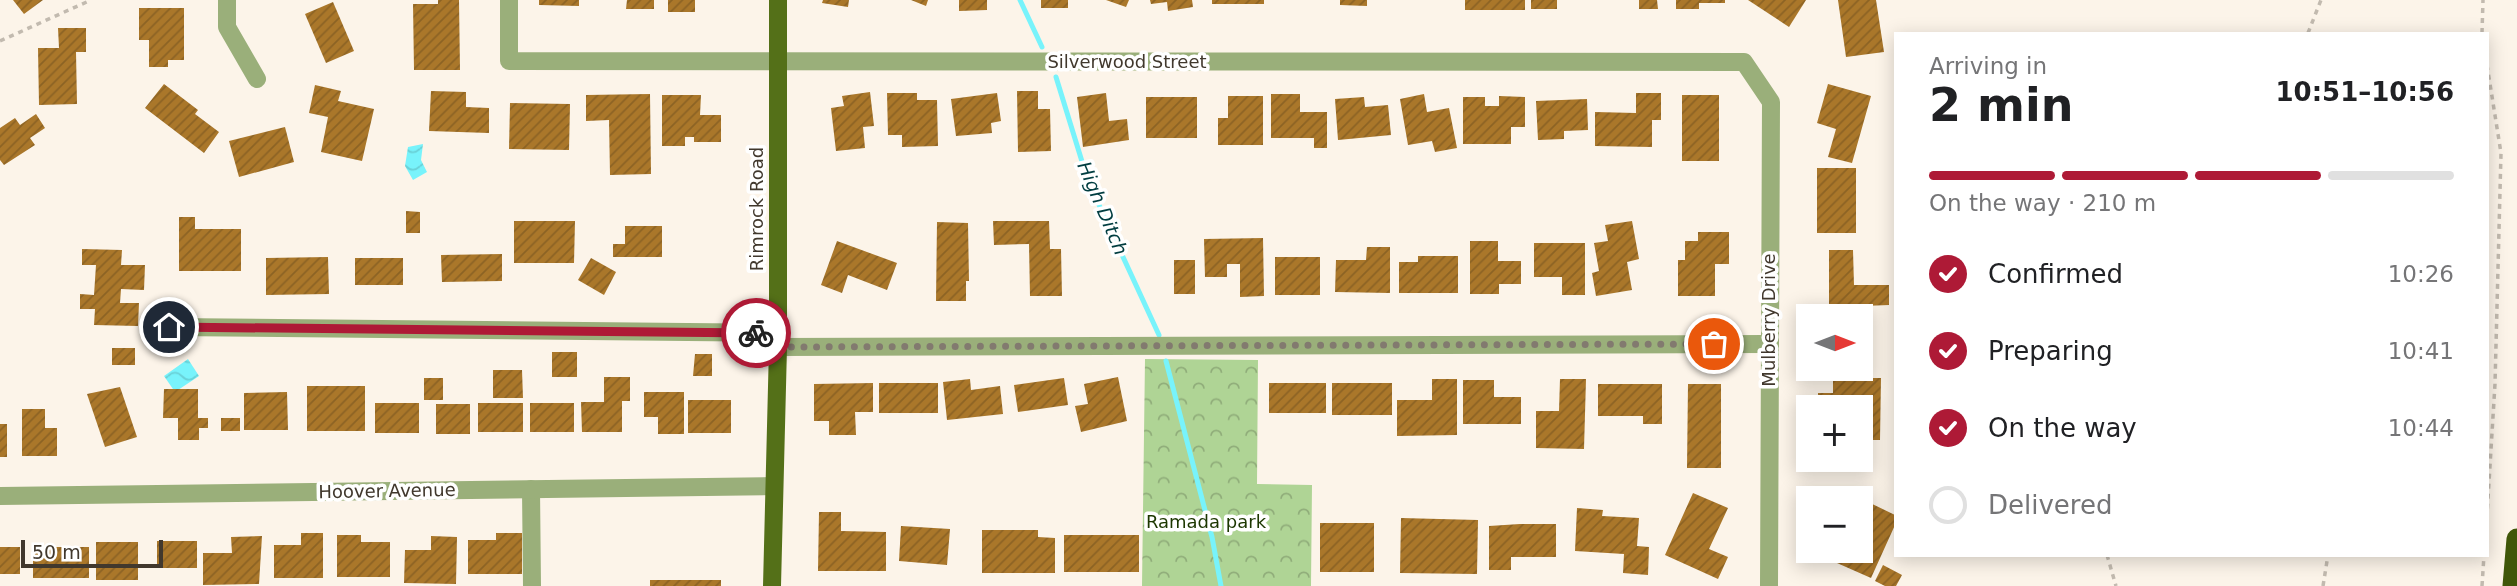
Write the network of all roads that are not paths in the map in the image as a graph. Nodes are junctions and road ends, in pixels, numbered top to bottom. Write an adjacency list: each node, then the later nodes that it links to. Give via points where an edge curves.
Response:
1 (227, 0): 6 (street, via 228,27)
2 (509, 0): 4 (street, Silverwood Street, via 509,61)
3 (778, 0): 4 (main road, Rimrock Road)
4 (778, 61): 5 (street, Silverwood Street); 8 (main road, Rimrock Road)
5 (1744, 62): 9 (street, Mulberry Drive, via 1771,102)
6 (257, 79)
7 (169, 327): 8 (street)
8 (778, 340): 9 (street); 10 (main road, Rimrock Road)
9 (1769, 344): 16 (street, Mulberry Drive)
10 (774, 486): 11 (street, Hoover Avenue); 15 (main road, Rimrock Road)
11 (531, 489): 12 (street, Hoover Avenue); 14 (street)
12 (0, 496)
13 (2517, 539): 17 (highway)
14 (532, 586)
15 (772, 586)
16 (1769, 586)
17 (2513, 586)

